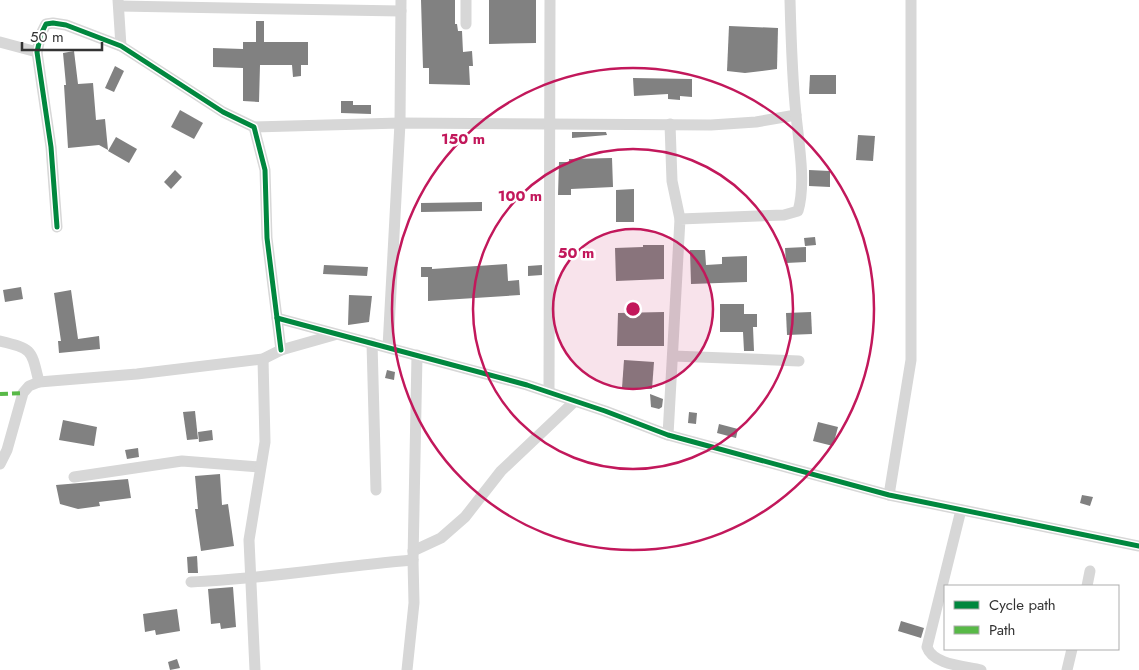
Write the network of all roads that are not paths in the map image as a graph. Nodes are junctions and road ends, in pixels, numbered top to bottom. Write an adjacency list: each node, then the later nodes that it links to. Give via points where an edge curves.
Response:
1 (466, 0): 7 (street)
2 (550, 0): 13 (street)
3 (790, 0): 11 (street)
4 (911, 0): 36 (street, via 911,360)
5 (118, 3): 6 (street); 9 (street)
6 (401, 6): 12 (street)
7 (466, 24)
8 (0, 42): 10 (street)
9 (121, 46): 10 (street, via 53,23 46,24); 15 (street, via 223,112)
10 (38, 52): 17 (street)
11 (796, 116): 14 (street, via 747,123); 16 (street, via 801,201 798,211 784,215)
12 (400, 123): 13 (street); 15 (street); 22 (street)
13 (550, 123): 14 (street); 29 (street)
14 (670, 124): 16 (street, via 672,181)
15 (254, 127): 18 (street, via 265,170 267,238)
16 (680, 220): 25 (street)
17 (57, 227)
18 (278, 318): 19 (street); 23 (street)
19 (336, 335): 21 (street); 23 (street)
20 (0, 341): 28 (street, via 23,346 32,354)
21 (372, 343): 22 (street); 35 (street)
22 (388, 347): 24 (street)
23 (281, 350): 26 (street)
24 (417, 355): 29 (street); 39 (street)
25 (673, 356): 27 (street); 31 (street)
26 (263, 359): 28 (street); 33 (street, via 265,442)
27 (799, 362)
28 (39, 382): 32 (street, via 23,393)
29 (549, 392): 30 (street)
30 (575, 401): 31 (street); 39 (street, via 501,471 465,517)
31 (668, 435): 36 (street)
32 (0, 464)
33 (259, 467): 34 (street, via 182,461); 41 (street, via 249,540)
34 (74, 478)
35 (376, 490)
36 (889, 494): 37 (street)
37 (961, 510): 38 (street); 47 (street, via 927,647 941,660)
38 (1139, 546)
39 (413, 556): 41 (street); 46 (street, via 414,603)
40 (1090, 571): 43 (street)
41 (249, 578): 42 (street); 45 (street)
42 (191, 582)
43 (1087, 585)
44 (1072, 650): 48 (street)
45 (255, 670)
46 (407, 670)
47 (981, 670)
48 (1067, 670)

